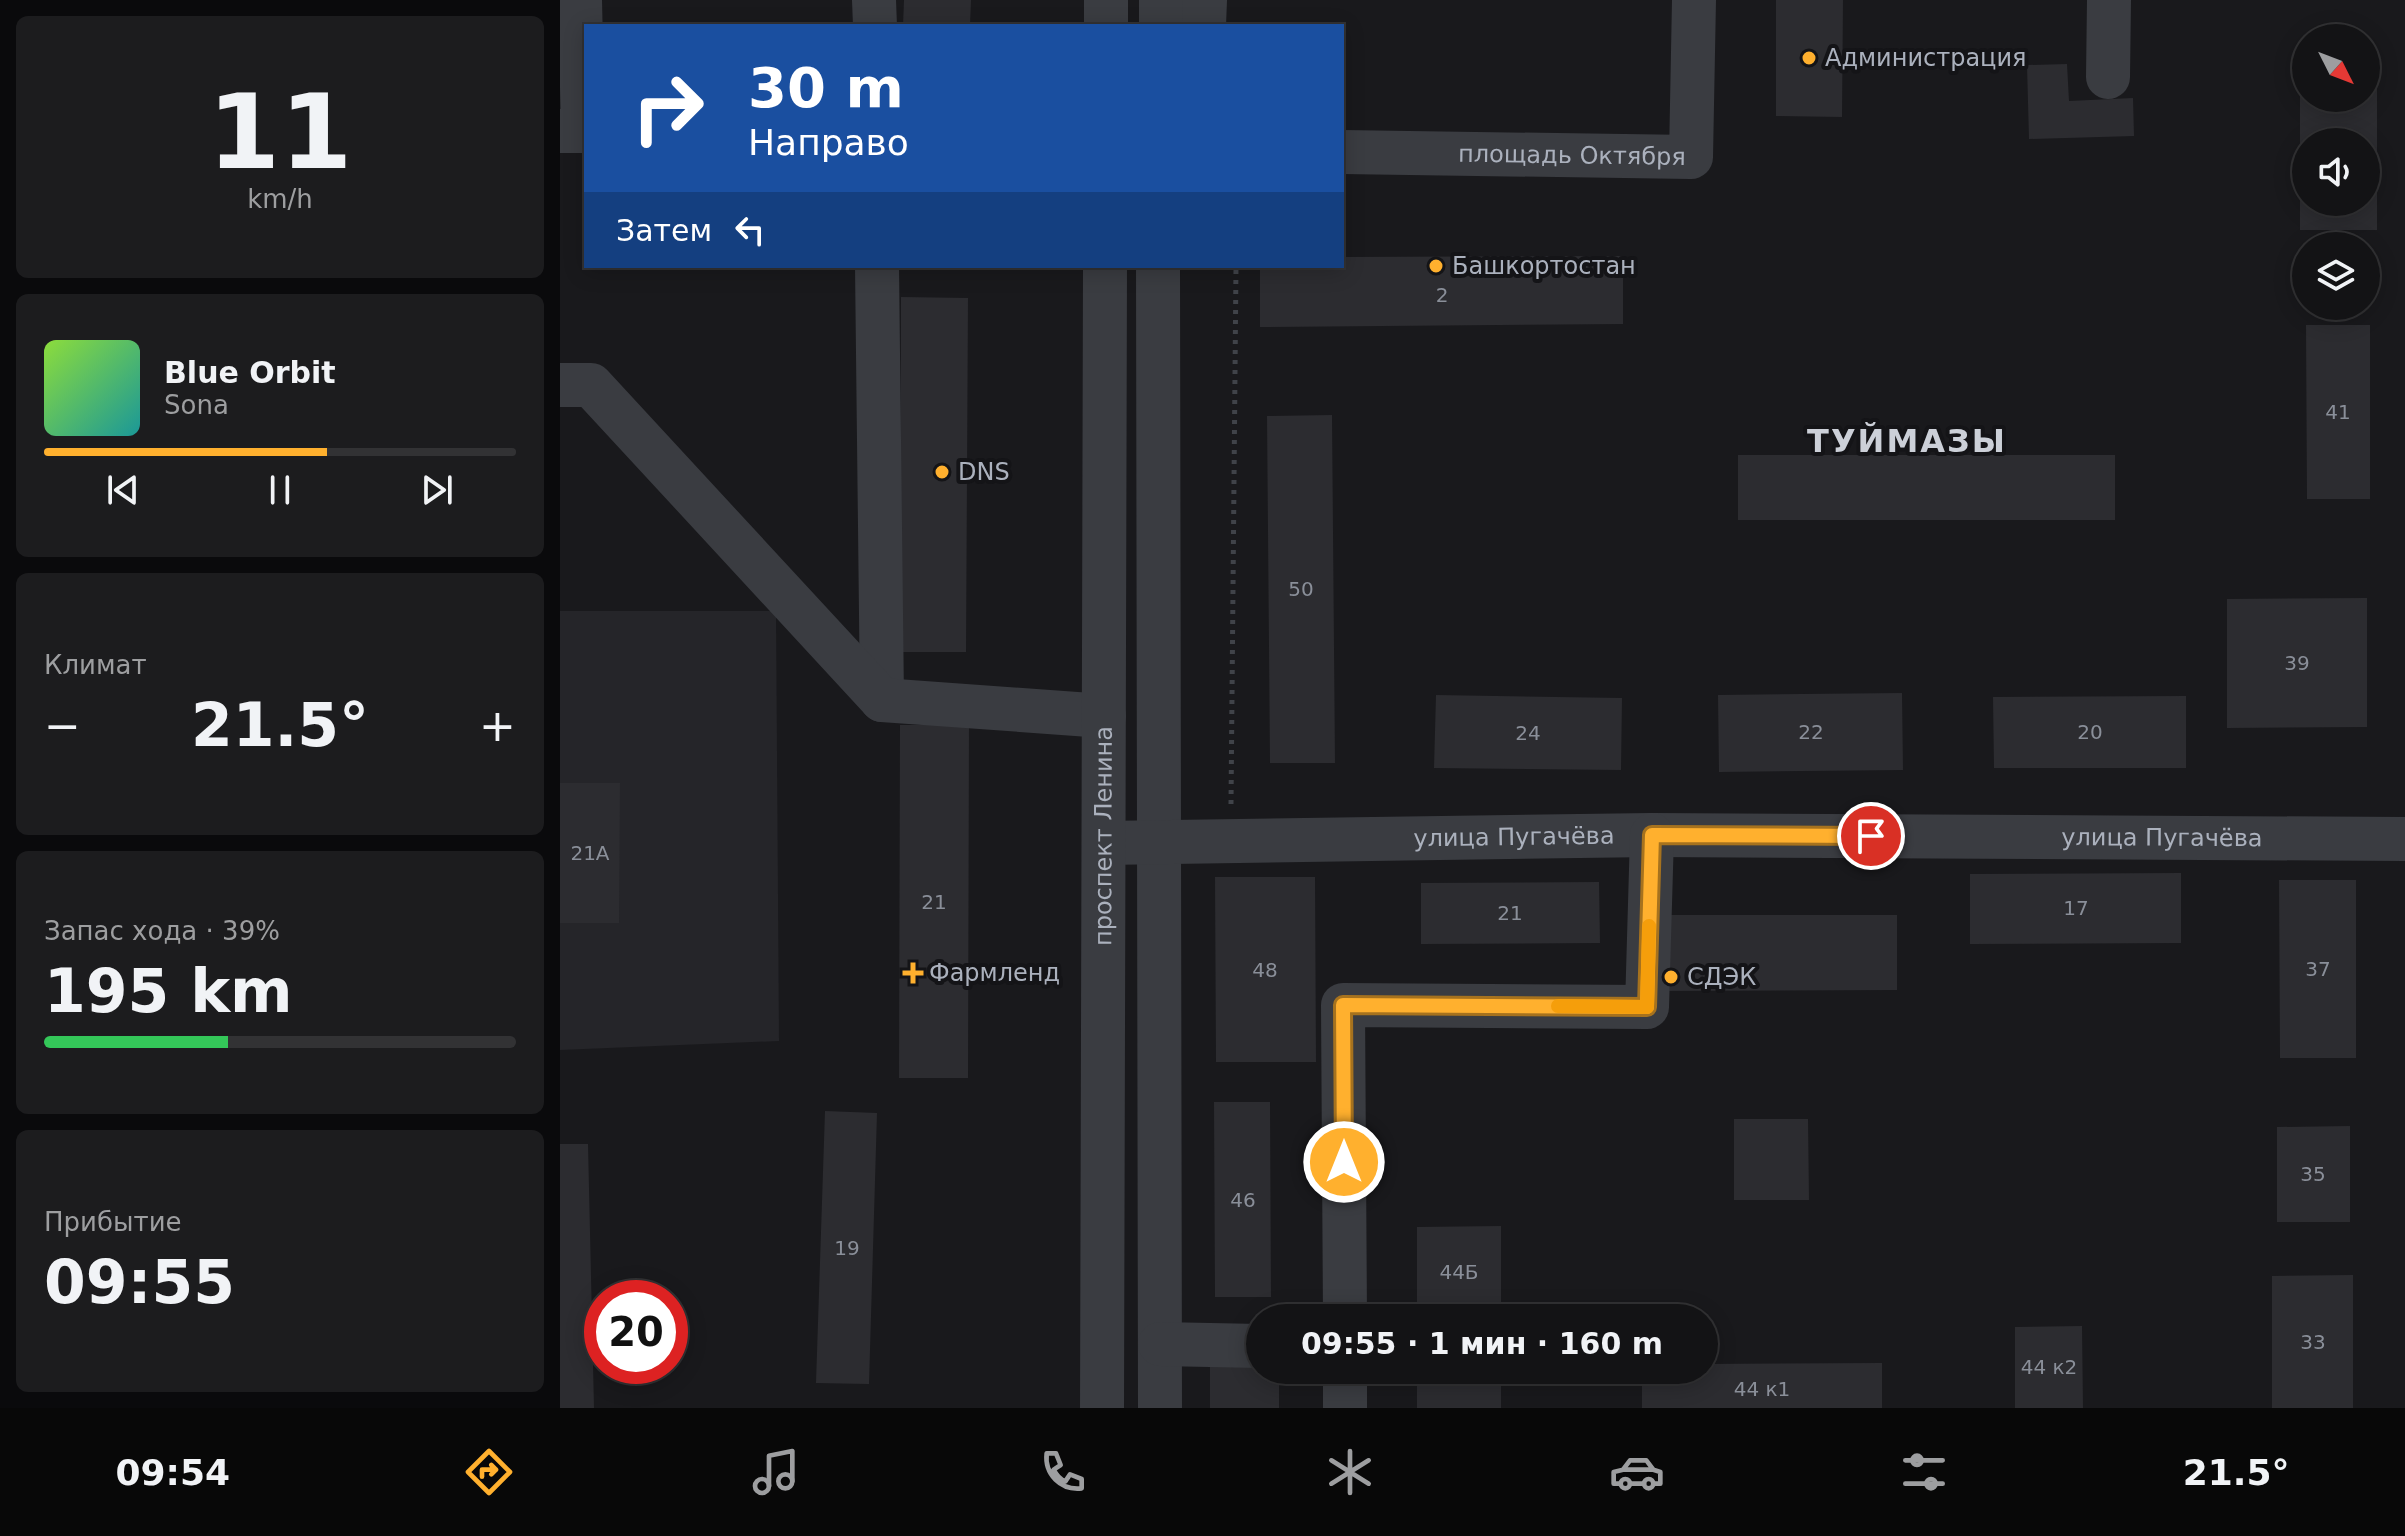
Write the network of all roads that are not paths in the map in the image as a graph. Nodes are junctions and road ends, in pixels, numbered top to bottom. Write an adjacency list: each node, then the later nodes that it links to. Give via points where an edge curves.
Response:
1 (874, 0): 8 (street)
2 (1106, 0): 9 (street)
3 (1161, 0): 10 (street)
4 (1205, 0): 11 (street)
5 (1694, 0): 14 (street, площадь Октября, via 1691,157)
6 (2109, 0): 12 (street)
7 (573, 22): 13 (street, via 583,131)
8 (875, 24)
9 (1106, 24)
10 (1161, 24)
11 (1204, 24)
12 (2108, 77)
13 (560, 131)
14 (1344, 152)
15 (877, 268): 19 (street)
16 (1105, 268): 20 (street, проспект Ленина)
17 (1158, 268): 23 (street)
18 (560, 385): 19 (street, via 591,385)
19 (882, 700): 20 (street)
20 (1104, 716): 24 (street, проспект Ленина)
21 (1652, 835): 22 (street, улица Пугачёва); 23 (street, улица Пугачёва); 25 (street, via 1647,1007 1343,1005)
22 (2405, 839)
23 (1159, 842): 24 (street, улица Пугачёва); 26 (street)
24 (1104, 843): 29 (street, проспект Ленина)
25 (1345, 1304)
26 (1160, 1344): 27 (street); 30 (street)
27 (1246, 1346)
28 (1345, 1384): 31 (street)
29 (1102, 1408)
30 (1160, 1408)
31 (1345, 1408)

